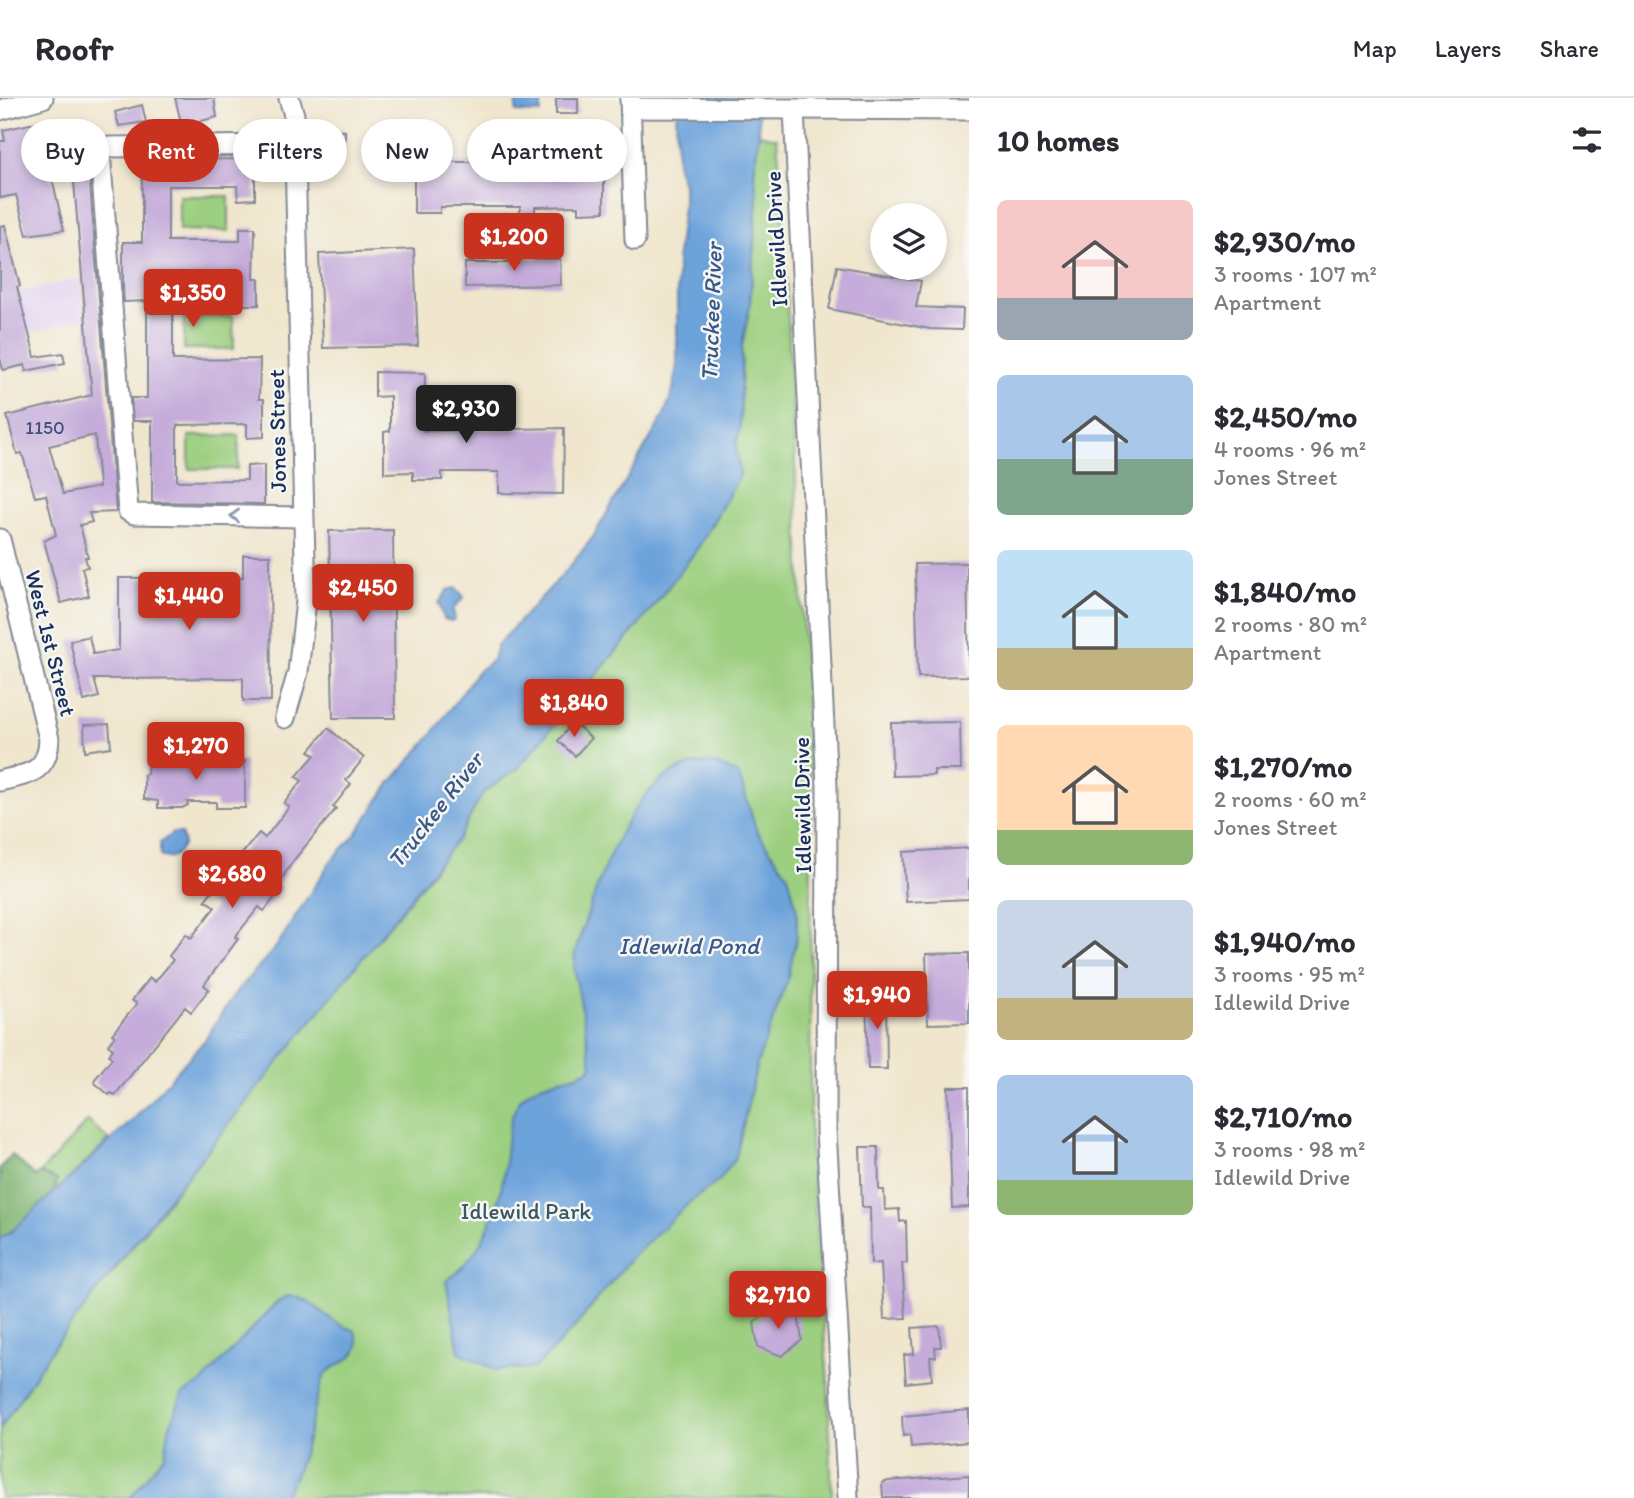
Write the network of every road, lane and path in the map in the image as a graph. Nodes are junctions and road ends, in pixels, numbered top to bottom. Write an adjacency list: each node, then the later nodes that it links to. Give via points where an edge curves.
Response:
1 (43, 98): 4 (street)
2 (289, 98): 7 (street, Jones Street)
3 (637, 105): 5 (street); 10 (street)
4 (0, 110)
5 (786, 110): 6 (street); 15 (street, Idlewild Drive, via 827,788 826,1131)
6 (969, 110)
7 (291, 119)
8 (233, 147): 11 (street, one-way to 8, via 134,514 126,505 100,152 108,147)
9 (295, 182): 11 (street, Jones Street)
10 (635, 240)
11 (303, 517): 13 (street, Jones Street, via 304,635)
12 (0, 539): 14 (street, West 1st Street, via 49,739 47,760 33,772)
13 (285, 718)
14 (0, 781)
15 (848, 1498)

